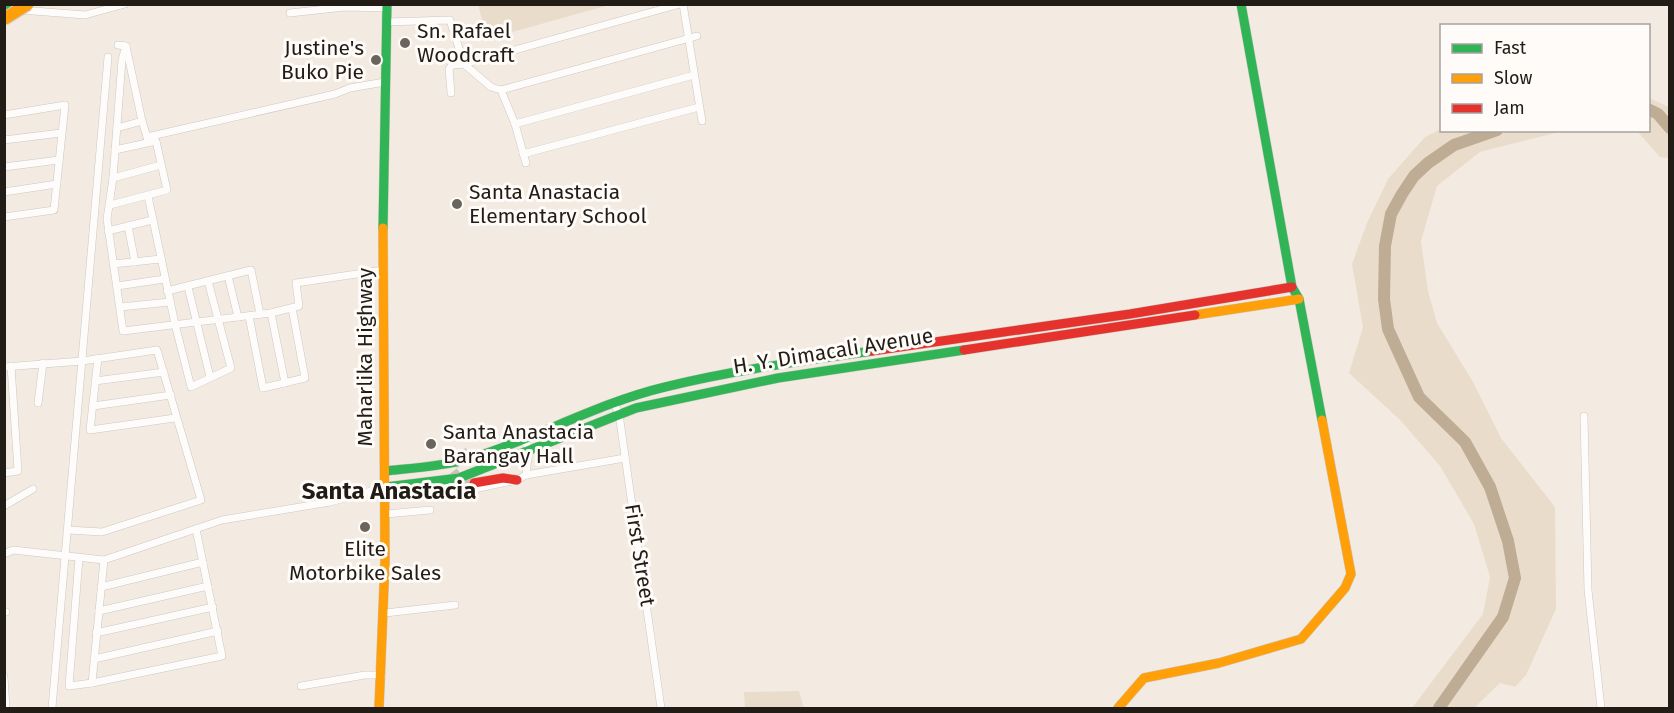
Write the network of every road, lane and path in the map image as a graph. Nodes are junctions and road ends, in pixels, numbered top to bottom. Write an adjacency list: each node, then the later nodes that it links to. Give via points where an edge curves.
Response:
1 (28, 4): 8 (main road, bridge)
2 (125, 4): 5 (street, via 85,15)
3 (682, 4): 10 (street); 12 (street)
4 (1241, 4): 52 (main road)
5 (5, 6)
6 (387, 6): 7 (street); 9 (main road, Maharlika Highway)
7 (290, 13)
8 (4, 19)
9 (387, 22): 12 (street, via 450,20); 15 (main road, Maharlika Highway)
10 (693, 37): 13 (street); 17 (street)
11 (108, 57): 66 (street)
12 (464, 64): 17 (street, via 491,87); 18 (street, via 449,69)
13 (694, 75): 19 (street); 23 (street)
14 (134, 80): 16 (street); 16 (street, via 122,45); 21 (street)
15 (385, 82): 27 (street); 46 (main road, Maharlika Highway)
16 (120, 84): 24 (street)
17 (501, 90): 23 (street)
18 (451, 93)
19 (699, 107): 22 (street); 29 (street)
20 (4, 115): 25 (street, via 65,105)
21 (142, 121): 24 (street); 27 (street)
22 (702, 121)
23 (515, 124): 29 (street)
24 (117, 128): 28 (street)
25 (61, 133): 26 (street); 30 (street)
26 (4, 140)
27 (148, 140): 28 (street); 32 (street, via 156,141)
28 (115, 150): 34 (street)
29 (523, 154): 31 (street)
30 (59, 160): 33 (street); 35 (street)
31 (526, 163)
32 (161, 165): 34 (street); 37 (street, via 167,190)
33 (4, 167)
34 (113, 177): 38 (street)
35 (57, 184): 36 (street); 39 (street, via 54,210)
36 (4, 192)
37 (148, 196): 38 (street); 40 (street)
38 (110, 205): 42 (street)
39 (4, 217)
40 (152, 220): 41 (street); 43 (street)
41 (128, 226): 42 (street); 44 (street)
42 (108, 231): 45 (street)
43 (161, 259): 44 (street); 48 (street)
44 (135, 262): 45 (street)
45 (113, 264): 50 (street)
46 (384, 270): 57 (street, via 296,283 299,306); 86 (main road, Maharlika Highway)
47 (228, 276): 49 (street); 59 (street, via 251,270); 61 (street)
48 (165, 279): 50 (street); 53 (street)
49 (208, 281): 51 (street); 62 (street)
50 (117, 286): 56 (street)
51 (188, 287): 53 (street); 63 (street)
52 (1292, 287): 54 (main road); 70 (main road, H. Y. Dimacali Avenue)
53 (168, 291): 55 (street)
54 (1299, 299): 70 (main road, H. Y. Dimacali Avenue); 122 (main road, via 1350,580 1301,639 1219,663 1144,678)
55 (170, 302): 56 (street); 64 (street)
56 (120, 307): 64 (street, via 123,330)
57 (292, 308): 58 (street); 73 (street, via 305,378)
58 (270, 313): 59 (street); 73 (street)
59 (260, 314): 60 (street)
60 (249, 316): 61 (street); 73 (street, via 263,388)
61 (238, 317): 62 (street)
62 (217, 320): 63 (street); 71 (street, via 231,368)
63 (195, 322): 64 (street); 71 (street)
64 (175, 324): 71 (street, via 191,387)
65 (98, 358): 66 (street); 69 (street, via 157,350); 72 (street)
66 (82, 361): 67 (street); 98 (street)
67 (42, 363): 68 (street); 75 (street)
68 (8, 366): 87 (street, via 18,471)
69 (164, 372): 72 (street); 74 (street)
70 (777, 372): 77 (main road, H. Y. Dimacali Avenue, via 664,387)
71 (210, 377)
72 (95, 381): 76 (street)
73 (285, 383)
74 (171, 395): 76 (street); 79 (street)
75 (38, 403)
76 (93, 406): 79 (street, via 90,430)
77 (616, 408): 80 (main road, H. Y. Dimacali Avenue); 82 (main road, H. Y. Dimacali Avenue); 84 (street, First Street)
78 (1584, 416): 123 (street, via 1588,590)
79 (176, 418): 98 (street, via 201,500 102,532)
80 (523, 436): 81 (main road, H. Y. Dimacali Avenue); 82 (street)
81 (507, 443): 83 (main road); 85 (main road, H. Y. Dimacali Avenue, via 471,458)
82 (529, 450): 88 (street); 89 (main road, H. Y. Dimacali Avenue, via 459,478)
83 (468, 452)
84 (625, 458): 88 (street); 121 (street, First Street)
85 (420, 467): 86 (main road, H. Y. Dimacali Avenue); 91 (main road)
86 (386, 471): 92 (main road, Maharlika Highway)
87 (4, 473)
88 (522, 477): 89 (street, via 469,490); 90 (main road)
89 (442, 480): 91 (main road, H. Y. Dimacali Avenue)
90 (474, 483)
91 (420, 484): 92 (main road, H. Y. Dimacali Avenue)
92 (386, 487): 96 (main road, Maharlika Highway); 97 (street, via 330,502 222,520)
93 (33, 489): 94 (street)
94 (4, 506)
95 (430, 510): 96 (street)
96 (386, 514): 109 (main road, Maharlika Highway)
97 (196, 529): 102 (street); 103 (street)
98 (68, 530): 100 (street)
99 (4, 554): 100 (street, via 13,550)
100 (65, 556): 101 (street); 119 (street)
101 (79, 558): 102 (street); 115 (street, via 69,686)
102 (104, 560): 105 (street)
103 (203, 562): 104 (street); 105 (street)
104 (208, 585): 107 (street); 108 (street)
105 (101, 587): 108 (street)
106 (454, 605): 109 (street)
107 (213, 607): 110 (street); 111 (street)
108 (99, 611): 111 (street)
109 (385, 613): 113 (main road, Maharlika Highway)
110 (218, 631): 112 (street); 115 (street, via 222,656)
111 (96, 633): 112 (street)
112 (94, 659): 115 (street)
113 (382, 675): 116 (street); 120 (main road, Maharlika Highway)
114 (4, 677): 117 (street)
115 (92, 683)
116 (301, 686)
117 (5, 693): 118 (street)
118 (6, 708)
119 (52, 708)
120 (379, 708)
121 (661, 708)
122 (1118, 708)
123 (1601, 708)

